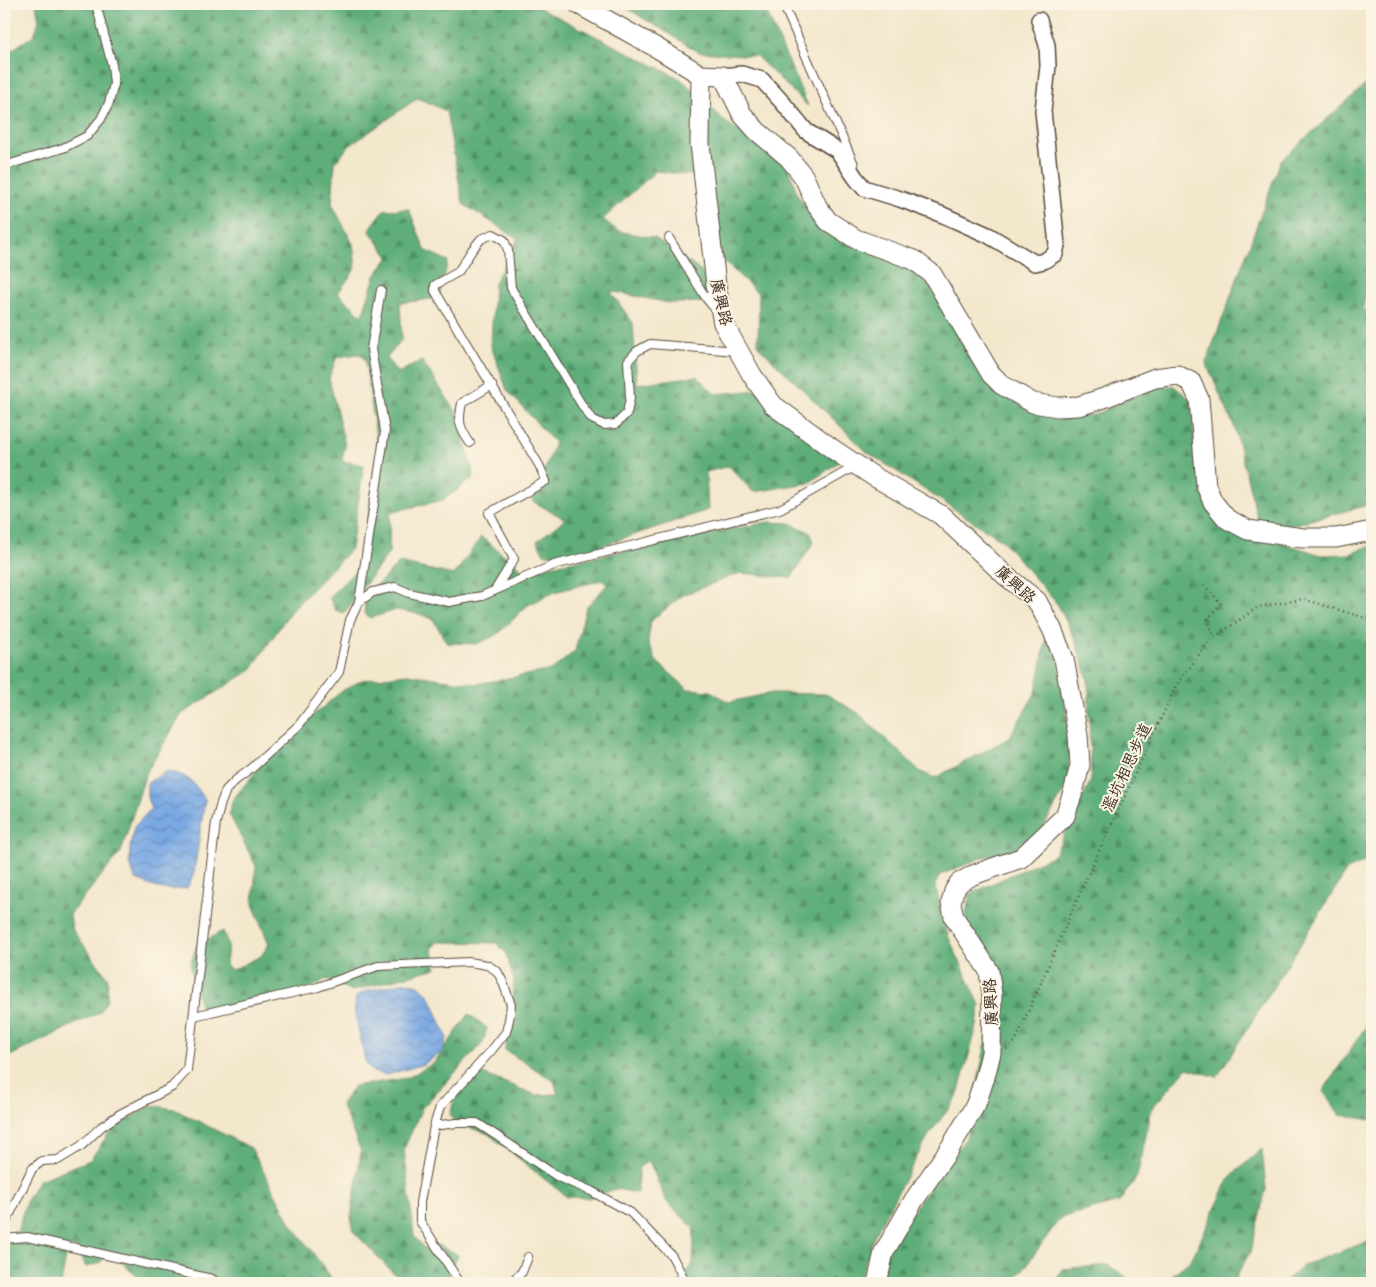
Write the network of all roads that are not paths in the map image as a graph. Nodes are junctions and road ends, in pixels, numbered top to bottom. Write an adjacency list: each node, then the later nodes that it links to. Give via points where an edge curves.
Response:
1 (96, 4): 7 (lane, via 114,84 101,119 87,136 63,148)
2 (578, 4): 5 (street)
3 (783, 4): 8 (lane)
4 (1039, 20): 8 (street, via 1048,45 1043,111 1057,245 1054,254 1035,263 988,235 943,215)
5 (701, 75): 6 (street); 11 (street, 廣興路, via 700,144)
6 (723, 76): 8 (street, via 742,74 762,80 806,131 838,151); 16 (street, via 742,114 789,158 804,177 828,221 856,239 914,260 932,274 991,374 1002,385 1033,403 1079,406 1155,378 1177,376 1191,382 1199,399 1206,486 1213,502 1227,519 1248,530 1303,538 1336,538)
7 (4, 166)
8 (864, 188)
9 (669, 238): 11 (lane)
10 (381, 290): 18 (lane, via 371,349 385,432)
11 (722, 318): 12 (street, 廣興路)
12 (739, 351): 13 (lane, via 650,344 637,351 628,361 630,398 627,413 616,424 604,425 592,419 583,407 511,288 508,250 504,240 494,234 481,239 458,272 435,284 435,291); 15 (street, 廣興路, via 773,405)
13 (492, 385): 14 (lane, via 462,403 461,430); 17 (lane, via 540,465 546,481 489,513 514,559)
14 (470, 443)
15 (857, 465): 17 (lane, via 780,509 554,565); 28 (street, 廣興路, via 940,514 1037,601 1064,659 1080,765 1065,816 1021,858 974,875 959,883 954,891 951,903 954,917 988,971 992,995 991,1053 976,1104 884,1252)
16 (1372, 531)
17 (495, 590): 18 (lane, via 482,596 449,602 395,587 373,592)
18 (359, 602): 19 (lane, via 350,620 339,672 299,725 226,790 216,822)
19 (194, 1016): 20 (lane, via 318,987 378,966 469,962 487,965 497,971 511,1005 506,1032 440,1107); 21 (lane, via 187,1070 172,1086 120,1114 81,1146 58,1160 42,1161 32,1169 5,1224)
20 (434, 1126): 25 (lane, via 420,1202 420,1222); 27 (lane, via 477,1123 558,1176 631,1213 672,1256 683,1277)
21 (4, 1235)
22 (4, 1239): 24 (lane, via 27,1236)
23 (528, 1257): 26 (lane, via 522,1272)
24 (218, 1283)
25 (460, 1283)
26 (510, 1283)
27 (682, 1283)
28 (877, 1283)

